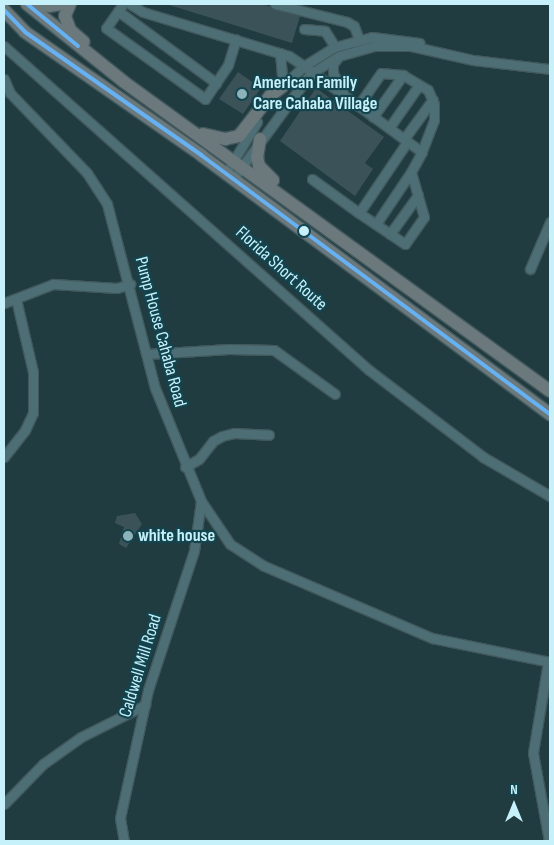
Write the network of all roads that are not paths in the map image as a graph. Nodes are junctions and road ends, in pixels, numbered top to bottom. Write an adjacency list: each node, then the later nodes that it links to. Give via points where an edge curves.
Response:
1 (27, 4): 16 (highway)
2 (35, 4): 3 (highway)
3 (62, 4)
4 (70, 4): 16 (highway, via 66,16 70,30 89,45)
5 (130, 4): 10 (street, via 143,12)
6 (275, 4): 11 (street, via 347,22 354,26)
7 (121, 8): 23 (street); 23 (street, via 106,28 205,99)
8 (4, 10): 37 (highway, via 25,32)
9 (304, 29): 13 (street, via 325,32)
10 (236, 39): 14 (street); 23 (street, via 231,59)
11 (359, 40): 13 (street); 17 (street, via 372,37 413,40)
12 (4, 46): 56 (street, Florida Short Route, via 369,370 483,457)
13 (334, 47): 18 (street)
14 (280, 54): 18 (street); 25 (street)
15 (339, 56): 17 (street, via 373,46 411,46); 20 (street); 26 (street, via 333,64 333,73)
16 (96, 60): 31 (highway)
17 (473, 60): 19 (street)
18 (304, 66): 20 (street); 25 (street)
19 (550, 69)
20 (313, 73): 26 (street); 32 (street)
21 (403, 75): 24 (street); 28 (street, via 382,74); 29 (street)
22 (4, 79): 46 (street, Pump House Cahaba Road, via 10,93 70,154 98,188 107,204)
23 (216, 83)
24 (419, 84): 27 (street); 30 (street)
25 (283, 86): 31 (highway, via 270,96 240,136 225,139); 35 (street)
26 (346, 97): 28 (street)
27 (433, 99): 33 (street); 34 (street, via 434,120)
28 (358, 106): 29 (street)
29 (373, 117): 30 (street)
30 (389, 128): 33 (street)
31 (190, 130): 35 (highway)
32 (260, 139): 35 (street); 40 (highway, via 257,157 260,166 293,195)
33 (406, 140): 34 (street); 41 (street)
34 (422, 152): 36 (street)
35 (238, 162): 37 (street); 40 (highway)
36 (412, 172): 39 (street); 43 (street)
37 (229, 176): 52 (highway)
38 (312, 179): 41 (street)
39 (418, 195): 44 (street); 44 (street, via 424,216 406,244)
40 (297, 206): 50 (highway)
41 (359, 212): 43 (street)
42 (550, 222): 45 (street)
43 (376, 224): 44 (street)
44 (390, 234)
45 (530, 269)
46 (130, 284): 47 (street, via 117,288 53,284); 49 (street, Pump House Cahaba Road)
47 (16, 299): 48 (street); 54 (street, via 33,372 33,410 25,430)
48 (4, 304)
49 (147, 354): 51 (street, via 274,350); 55 (street, Pump House Cahaba Road, via 156,388)
50 (550, 391)
51 (335, 394)
52 (550, 414)
53 (270, 435): 55 (street, via 234,433 222,436)
54 (4, 457)
55 (186, 467): 57 (street, Pump House Cahaba Road)
56 (550, 496)
57 (201, 501): 58 (street, Pump House Cahaba Road, via 230,544 264,566 432,638); 59 (street, Caldwell Mill Road, via 194,551)
58 (549, 662): 62 (street, via 533,753)
59 (145, 705): 60 (street, via 81,737 43,764); 61 (street, Caldwell Mill Road, via 121,812)
60 (4, 804)
61 (124, 841)
62 (549, 841)

